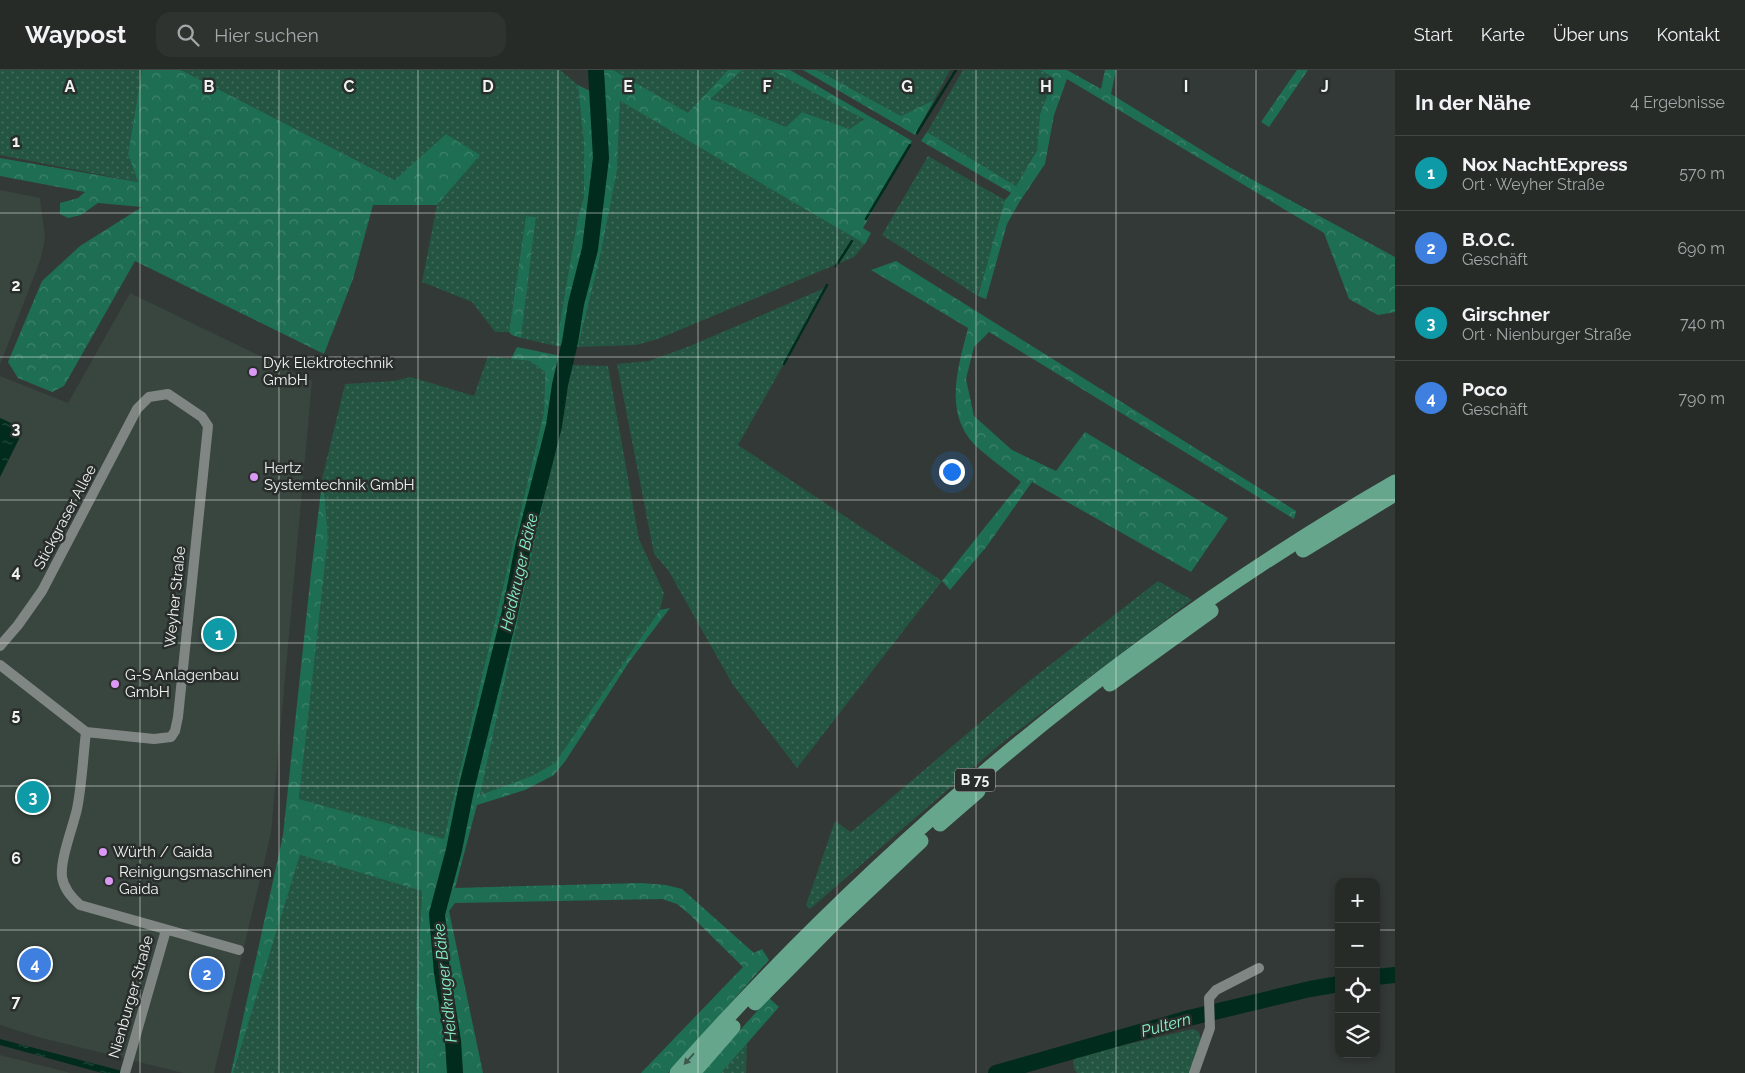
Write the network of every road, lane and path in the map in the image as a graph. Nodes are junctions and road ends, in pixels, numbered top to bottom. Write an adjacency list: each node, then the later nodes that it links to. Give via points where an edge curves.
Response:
1 (149, 397): 4 (street, Stickgraser Allee, via 137,409 42,591); 6 (street, Weyher Straße, via 168,394 202,416 208,426 176,731 171,737 160,739)
2 (1395, 482): 11 (highway, B 75, one-way to 11, via 1330,519 1181,620 1006,754 897,848 828,914)
3 (1395, 494): 12 (highway, B 75, via 1238,592 1114,682 1011,763 835,922)
4 (0, 646)
5 (0, 665): 6 (street)
6 (86, 732): 7 (street, Nienburger Straße, via 77,807 63,864 64,886 80,905)
7 (166, 930): 8 (street, Nienburger Straße); 10 (street, Nienburger Straße)
8 (239, 950)
9 (1259, 968): 13 (street, via 1211,993 1208,1033)
10 (126, 1072)
11 (677, 1073)
12 (693, 1073)
13 (1194, 1073)

